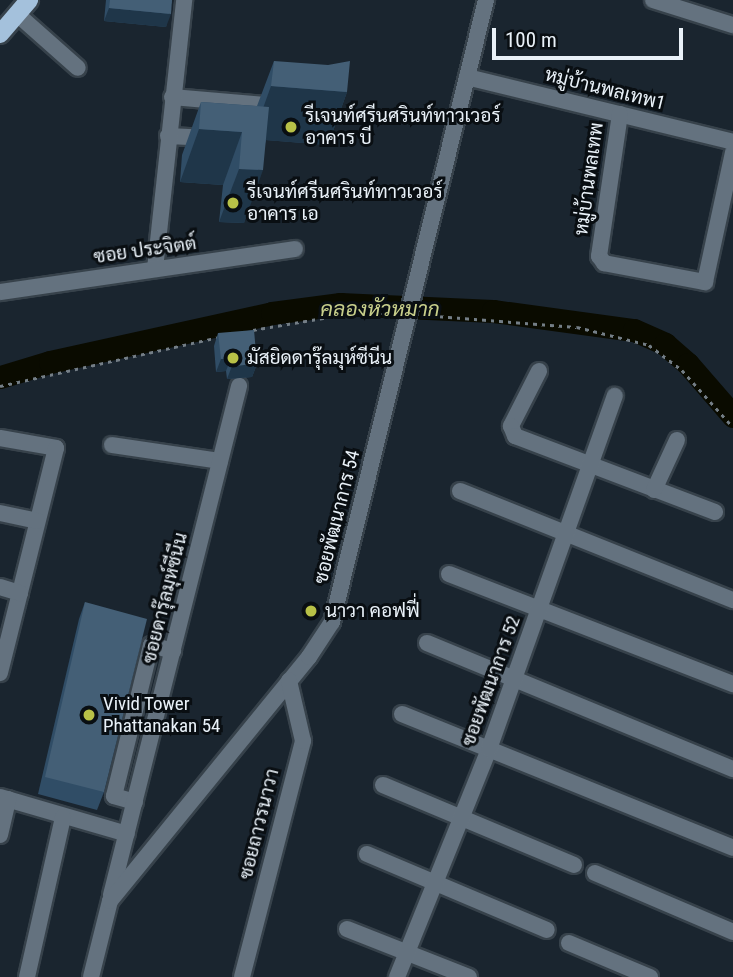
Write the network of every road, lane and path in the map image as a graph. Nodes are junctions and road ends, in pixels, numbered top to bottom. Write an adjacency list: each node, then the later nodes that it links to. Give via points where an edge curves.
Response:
1 (29, 0): 5 (main road)
2 (184, 0): 10 (street)
3 (486, 0): 9 (street, ซอยพัฒนาการ 54)
4 (653, 0): 6 (street)
5 (17, 14): 7 (main road); 8 (street)
6 (733, 25)
7 (0, 34)
8 (78, 68)
9 (467, 77): 13 (street, หมู่บ้านพลเทพ1); 20 (street, ซอยพัฒนาการ 54, via 413,290)
10 (172, 97): 11 (street); 14 (street)
11 (242, 103): 12 (street); 14 (street, via 235,128 219,138)
12 (296, 107)
13 (620, 114): 15 (street, หมู่บ้านพลเทพ1); 16 (street, หมู่บ้านพลเทพ, via 599,256 604,263 705,282)
14 (168, 136): 18 (street)
15 (733, 142)
16 (733, 152)
17 (295, 249): 18 (street, ซอย ประจิตต์)
18 (155, 269): 19 (street, ซอย ประจิตต์)
19 (0, 292)
20 (411, 316): 21 (path, via 347,314); 27 (path, via 577,327 649,345 682,370); 48 (street, ซอยพัฒนาการ 54, via 332,622)
21 (251, 331)
22 (226, 335): 24 (path)
23 (539, 371): 32 (street, via 512,432)
24 (0, 386)
25 (239, 386): 31 (street, ซอยดารุ๊ลมุห์ซีนีน)
26 (615, 396): 32 (street, ซอยพัฒนาการ 52)
27 (733, 427)
28 (0, 438): 37 (street, via 56,449)
29 (677, 440): 33 (street)
30 (112, 445): 31 (street)
31 (220, 461): 45 (street, ซอยดารุ๊ลมุห์ซีนีน)
32 (589, 465): 33 (street); 38 (street, ซอยพัฒนาการ 52)
33 (654, 490): 35 (street)
34 (460, 491): 38 (street)
35 (715, 512)
36 (0, 513): 37 (street)
37 (37, 522): 41 (street)
38 (564, 530): 42 (street); 43 (street, ซอยพัฒนาการ 52)
39 (449, 573): 43 (street)
40 (0, 587): 41 (street)
41 (20, 593): 46 (street)
42 (732, 598)
43 (539, 607): 47 (street, ซอยพัฒนาการ 52); 49 (street)
44 (428, 643): 47 (street)
45 (173, 651): 55 (street, ซอยดารุ๊ลมุห์ซีนีน); 55 (street, via 151,645 114,796)
46 (1, 662)
47 (514, 679): 51 (street, ซอยพัฒนาการ 52); 52 (street)
48 (289, 681): 65 (street, ซอยพัฒนาการ 54); 73 (street, ซอยถาวรนาวา, via 303,741)
49 (733, 684)
50 (402, 713): 51 (street)
51 (489, 749): 57 (street, ซอยพัฒนาการ 52); 60 (street)
52 (733, 769)
53 (383, 785): 57 (street)
54 (4, 798): 56 (street); 59 (street)
55 (135, 802): 58 (street, ซอยดารุ๊ลมุห์ซีนีน)
56 (63, 817): 58 (street); 71 (street)
57 (461, 817): 62 (street); 64 (street, ซอยพัฒนาการ 52)
58 (127, 834): 65 (street, ซอยดารุ๊ลมุห์ซีนีน)
59 (0, 835)
60 (733, 848)
61 (367, 854): 64 (street)
62 (574, 865)
63 (595, 873): 68 (street)
64 (435, 883): 67 (street); 70 (street, ซอยพัฒนาการ 52)
65 (110, 901): 72 (street, ซอยพัฒนาการ 54)
66 (347, 929): 70 (street)
67 (547, 930)
68 (733, 932)
69 (569, 943): 76 (street)
70 (407, 953): 74 (street, ซอยพัฒนาการ 52); 75 (street)
71 (27, 977)
72 (91, 977)
73 (242, 977)
74 (397, 977)
75 (469, 977)
76 (650, 977)

